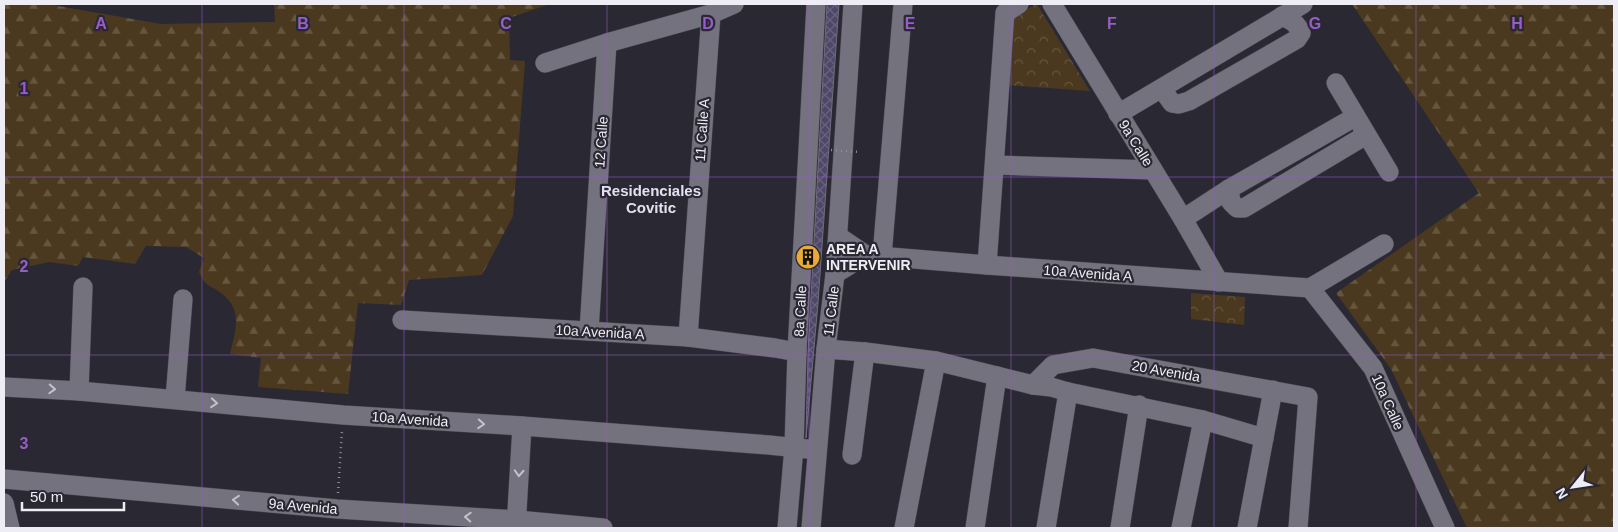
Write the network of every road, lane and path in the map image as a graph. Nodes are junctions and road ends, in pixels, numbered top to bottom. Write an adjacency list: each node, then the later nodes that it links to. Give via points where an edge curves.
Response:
1 (734, 4): 8 (street)
2 (816, 4): 37 (street, 8a Calle)
3 (903, 4): 26 (street)
4 (1303, 4): 9 (street)
5 (1057, 6): 14 (street, 9a Calle)
6 (855, 8): 24 (street, 11 Calle)
7 (1012, 8): 19 (street)
8 (711, 14): 10 (street); 35 (street, 11 Calle A)
9 (1282, 16): 13 (street); 13 (street, via 1299,26 1301,33 1297,39 1190,101 1172,103)
10 (607, 43): 11 (street); 34 (street, 12 Calle)
11 (545, 64)
12 (1336, 84): 15 (street)
13 (1163, 88): 14 (street)
14 (1118, 114): 20 (street, 9a Calle)
15 (1355, 117): 16 (street); 22 (street)
16 (1366, 135): 21 (street); 22 (street, via 1244,208 1237,208 1231,202)
17 (831, 150): 18 (path, bridge)
18 (859, 152)
19 (995, 165): 20 (street); 27 (street)
20 (1153, 170): 23 (street, 9a Calle)
21 (1389, 172)
22 (1229, 189): 23 (street)
23 (1183, 219): 29 (street, 9a Calle)
24 (838, 236): 26 (street, 10a Avenida A); 28 (street, 11 Calle)
25 (1384, 244): 31 (street)
26 (874, 255): 27 (street, 10a Avenida A); 28 (street)
27 (987, 265): 29 (street, 10a Avenida A)
28 (835, 274): 36 (street, 11 Calle)
29 (1219, 282): 31 (street, 10a Avenida A)
30 (83, 287): 43 (street)
31 (1310, 288): 70 (street, 10a Calle, via 1373,368)
32 (183, 299): 46 (street)
33 (402, 320): 34 (street, 10a Avenida A)
34 (589, 331): 35 (street, 10a Avenida A)
35 (688, 337): 37 (street, 10a Avenida A)
36 (826, 349): 38 (street); 53 (street, 11 Calle)
37 (797, 352): 52 (street, 8a Calle)
38 (865, 352): 39 (street); 54 (street)
39 (936, 361): 40 (street); 63 (street)
40 (997, 376): 41 (street); 64 (street)
41 (1033, 385): 44 (street, 20 Avenida, via 1053,366 1093,358); 45 (street, via 1051,386)
42 (4, 387): 43 (street, 10a Avenida, one-way to 43)
43 (79, 390): 46 (street, 10a Avenida)
44 (1273, 390): 51 (street); 69 (street, 20 Avenida, via 1308,397)
45 (1068, 392): 47 (street); 65 (street)
46 (175, 399): 48 (street, 10a Avenida, one-way to 48)
47 (1139, 405): 49 (street); 66 (street)
48 (343, 415): 50 (street, 10a Avenida, one-way to 50); 57 (path)
49 (1203, 420): 51 (street); 67 (street)
50 (522, 426): 52 (street, 10a Avenida); 58 (street, one-way to 58)
51 (1264, 438): 68 (street)
52 (794, 447): 53 (street, 10a Avenida); 61 (street, 8a Calle)
53 (817, 450): 62 (street, 11 Calle)
54 (852, 455)
55 (4, 479): 57 (street, 9a Avenida, one-way to 55)
56 (4, 503): 59 (street)
57 (337, 509): 58 (street, 9a Avenida, one-way to 57)
58 (516, 524): 60 (street, 9a Avenida)
59 (10, 528)
60 (603, 528)
61 (787, 528)
62 (811, 528)
63 (904, 528)
64 (975, 528)
65 (1046, 528)
66 (1120, 528)
67 (1181, 528)
68 (1247, 528)
69 (1298, 528)
70 (1445, 528)

